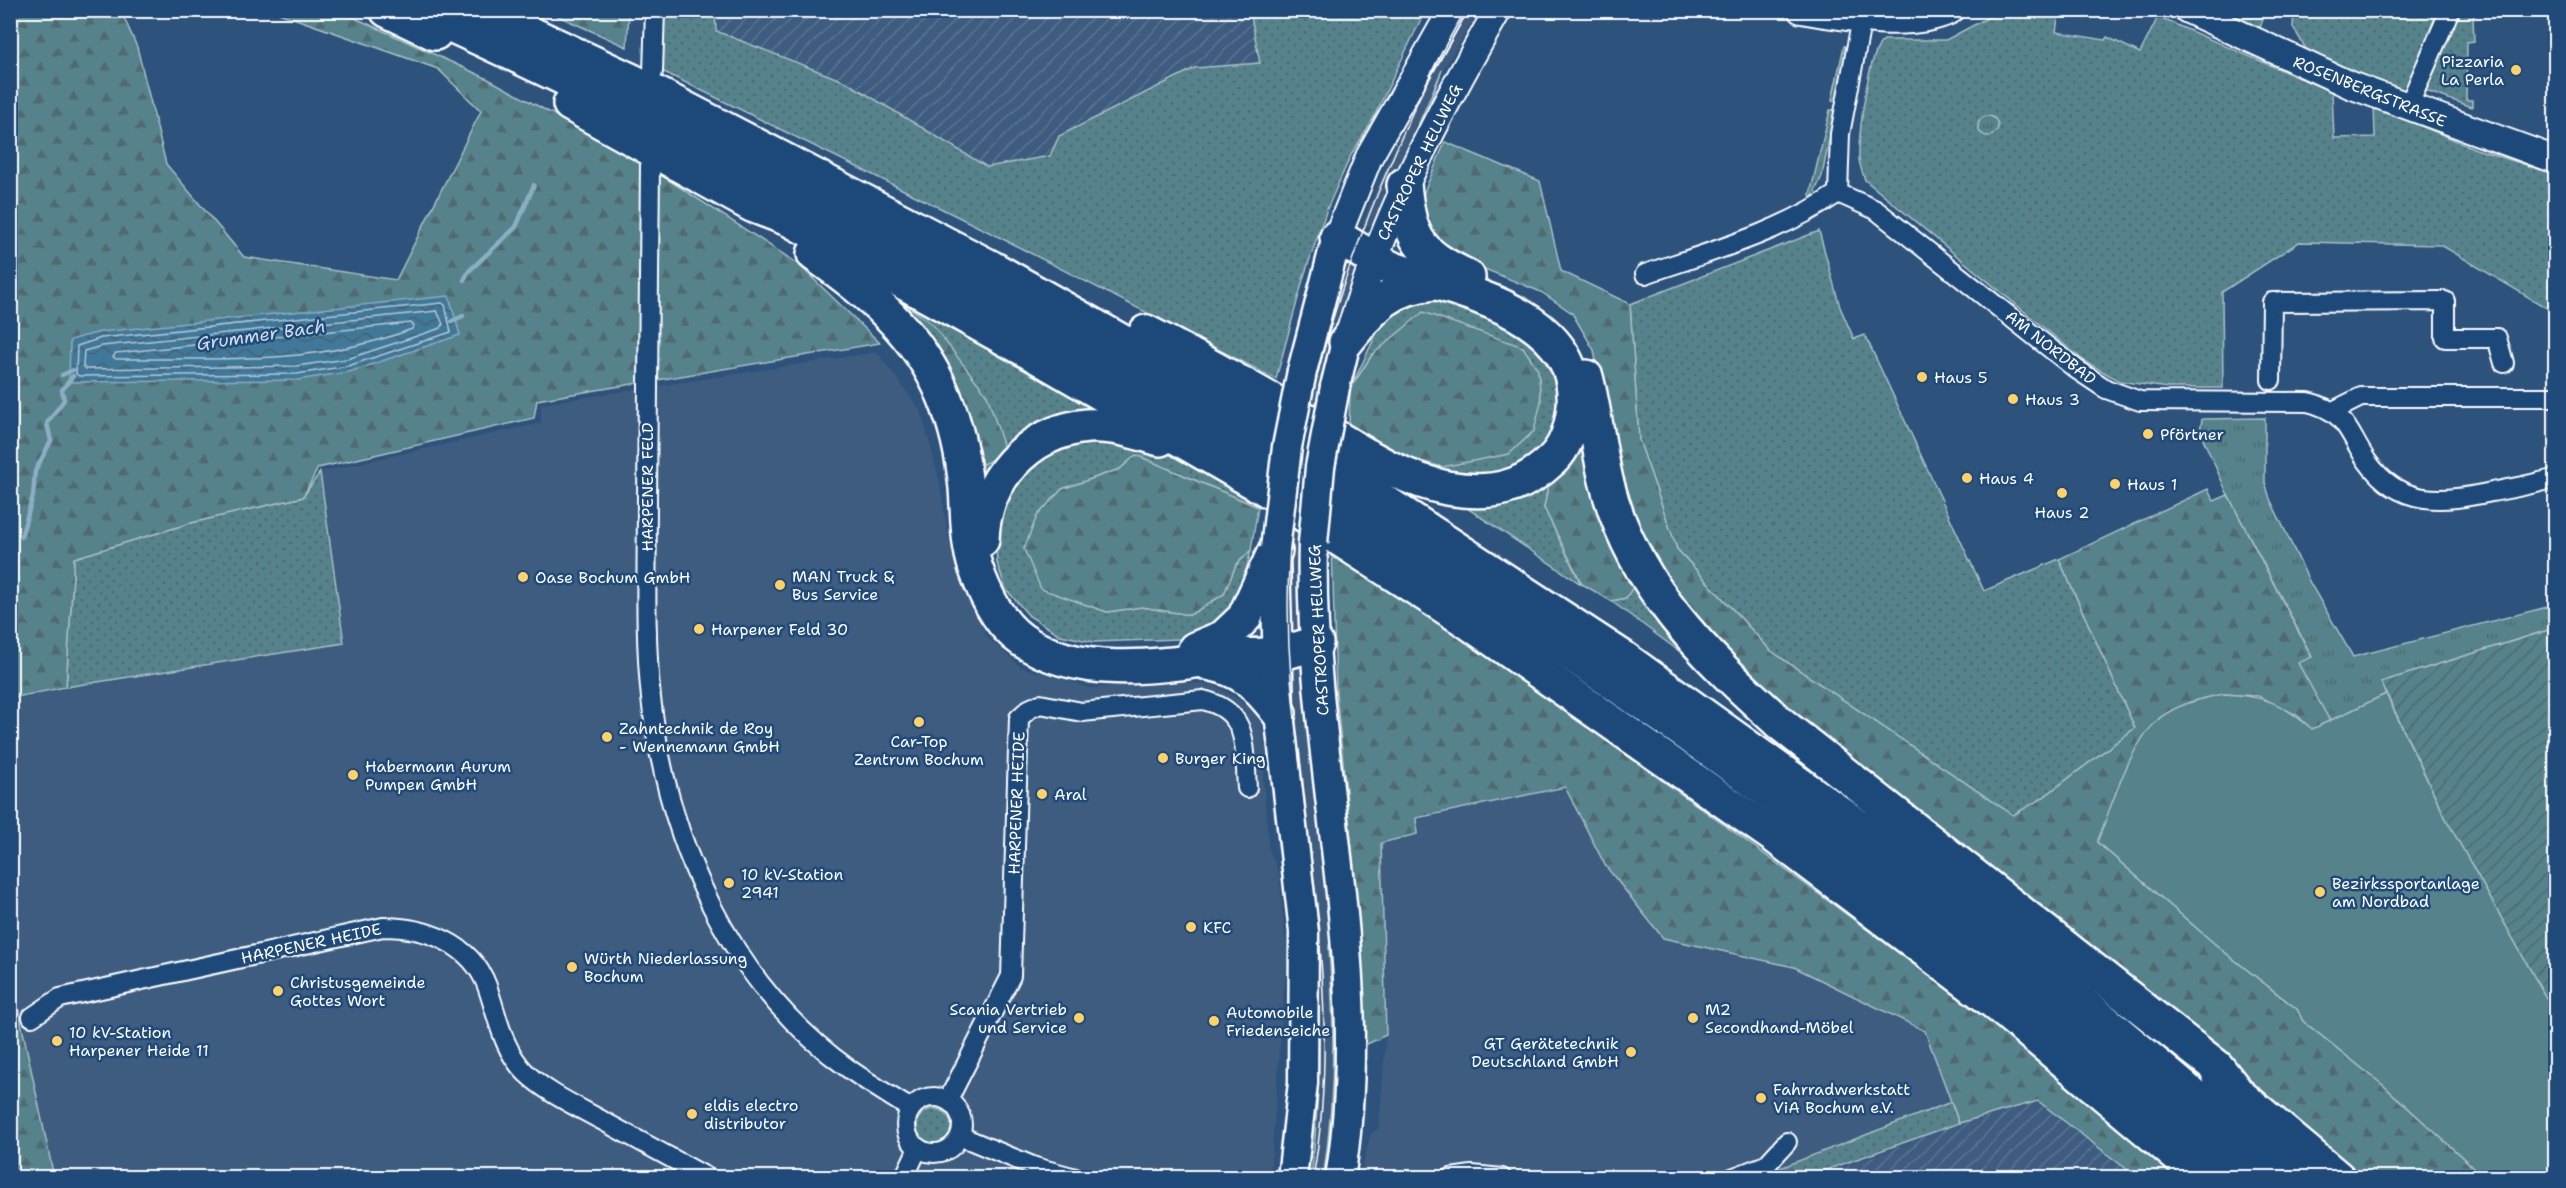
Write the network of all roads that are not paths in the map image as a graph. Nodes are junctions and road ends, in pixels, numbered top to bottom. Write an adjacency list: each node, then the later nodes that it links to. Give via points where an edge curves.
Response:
1 (387, 10): 18 (highway, via 519,76)
2 (418, 10): 54 (highway, via 739,164 1059,336 1444,570 1615,684 1881,876 2030,991)
3 (480, 10): 12 (highway)
4 (655, 10): 12 (street)
5 (1497, 10): 16 (main road, CASTROPER HELLWEG)
6 (1801, 10): 11 (main road)
7 (1951, 10): 11 (main road, via 1925,19)
8 (2188, 10): 13 (main road, ROSENBERGSTRASSE, via 2300,64)
9 (2450, 10): 13 (street)
10 (1444, 16): 19 (main road, via 1369,157)
11 (1862, 18): 17 (street, via 1840,134)
12 (643, 77): 22 (highway, via 1201,360 1401,475 1449,488 1503,490 1533,478 1555,457 1568,435 1574,405 1569,369 1561,352 1536,325); 37 (highway, via 992,268 1276,434 1622,657 1766,758)
13 (2408, 107): 14 (main road, ROSENBERGSTRASSE)
14 (2556, 160)
15 (650, 165): 41 (street, HARPENER FELD, via 646,617 655,730 674,816 698,881 716,916 735,950 761,983 789,1015 848,1068)
16 (1404, 185): 20 (main road, CASTROPER HELLWEG); 23 (highway, via 1407,210 1420,247 1436,261)
17 (1838, 193): 21 (street, via 1812,211 1720,249); 28 (street, AM NORDBAD, via 1876,210 2076,369 2116,394 2155,403 2308,402)
18 (752, 205): 30 (highway, via 791,220 1276,495); 34 (highway, via 864,289 921,352 944,395 960,445 975,568 1002,621 1022,640 1073,663 1105,666)
19 (1337, 237): 20 (highway); 31 (main road, bridge, via 1302,371 1287,447)
20 (1376, 252): 22 (highway, via 1394,269); 23 (highway); 24 (main road, CASTROPER HELLWEG)
21 (1645, 274)
22 (1438, 282): 24 (highway, via 1393,292 1377,304)
23 (1494, 290): 39 (highway, via 1534,307 1565,334 1574,348 1592,401 1606,481 1632,556 1680,622 1741,688 1781,724 2217,1067)
24 (1346, 342): 30 (main road, CASTROPER HELLWEG, bridge, via 1320,467)
25 (2504, 363): 26 (street, via 2497,338 2445,338 2445,301 2268,294)
26 (2271, 380)
27 (2556, 397): 28 (street, via 2361,397)
28 (2333, 411): 29 (street, via 2347,425 2368,462 2395,488 2410,495 2450,501)
29 (2556, 478)
30 (1317, 535): 32 (main road, CASTROPER HELLWEG); 34 (highway, via 1285,510 1171,443 1130,430 1089,426 1068,430 1045,437 1012,462 988,500 982,523 982,549 988,574 1003,604 1029,629 1075,652); 53 (highway, via 1464,619 1777,838 1994,1002)
31 (1275, 550): 33 (main road); 34 (highway, via 1244,618)
32 (1316, 643): 33 (highway); 45 (main road, CASTROPER HELLWEG, via 1348,970 1351,1061)
33 (1276, 647): 34 (highway, via 1230,657); 35 (main road)
34 (1199, 655): 35 (highway, via 1250,678)
35 (1279, 713): 46 (main road, via 1304,931 1303,1083)
36 (1247, 788): 40 (street, HARPENER HEIDE, via 1240,726 1232,712 1220,704 1203,700 1082,712 1040,704 1019,718 1011,976)
37 (1957, 901): 39 (highway, via 2003,924); 55 (highway)
38 (32, 1017): 47 (street, HARPENER HEIDE, via 60,998 187,969 383,927 426,932 448,942 477,969 486,984 503,1040 526,1073 581,1109)
39 (2235, 1090): 56 (highway)
40 (948, 1100): 41 (street, via 924,1099); 42 (street, via 958,1111)
41 (911, 1109): 44 (street, via 907,1134)
42 (960, 1136): 44 (street, via 944,1151 935,1153); 49 (street, via 1035,1167)
43 (1787, 1142): 52 (street, via 1766,1165)
44 (918, 1148): 48 (street)
45 (1341, 1174)
46 (1292, 1176)
47 (708, 1178)
48 (904, 1178)
49 (1076, 1178)
50 (1451, 1178): 51 (street)
51 (1502, 1178)
52 (1732, 1178)
53 (2204, 1178)
54 (2252, 1178)
55 (2291, 1178)
56 (2338, 1178)

